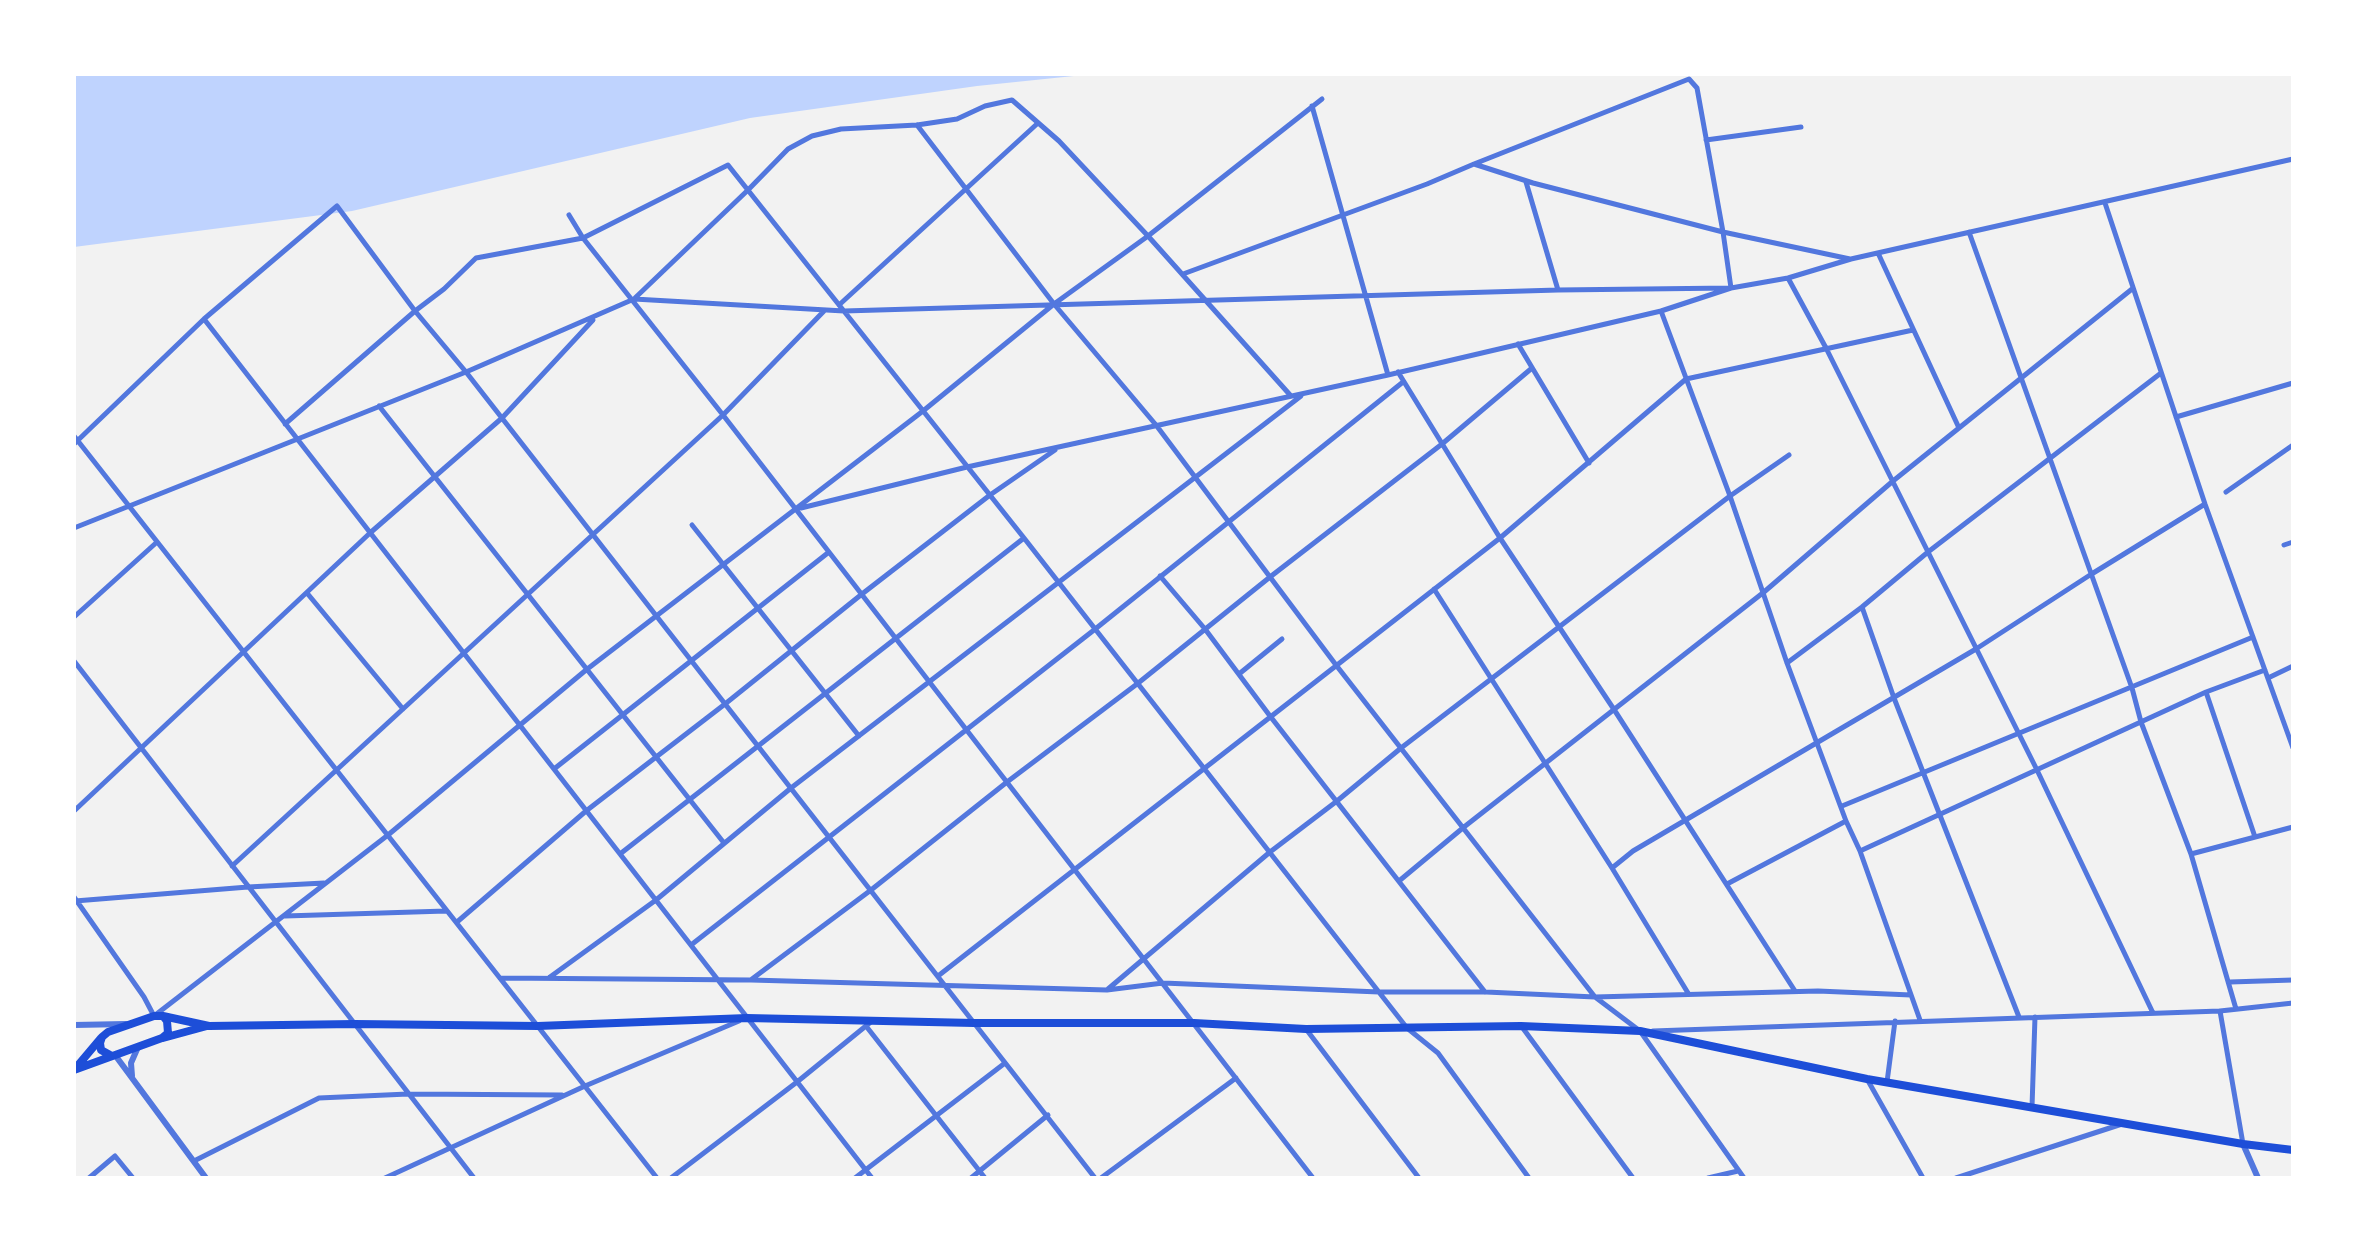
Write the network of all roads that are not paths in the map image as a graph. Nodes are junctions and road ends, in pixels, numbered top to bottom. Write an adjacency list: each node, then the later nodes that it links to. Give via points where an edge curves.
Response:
1 (1322, 99): 2 (street)
2 (1312, 106): 13 (street); 17 (street)
3 (1038, 123): 4 (street, via 1012,100 957,119); 11 (street); 17 (street)
4 (917, 125): 10 (street, via 812,136 788,149); 11 (street)
5 (1801, 127): 6 (street)
6 (1706, 140): 8 (street, via 1697,88 1689,79); 15 (street)
7 (2293, 159): 12 (street)
8 (1474, 164): 9 (street); 13 (street)
9 (1526, 181): 15 (street); 25 (street)
10 (748, 190): 18 (street, via 728,165); 27 (street); 30 (street)
11 (965, 190): 29 (street); 30 (street)
12 (2105, 203): 16 (street); 24 (street)
13 (1344, 214): 21 (street); 26 (street)
14 (569, 215): 18 (street)
15 (1723, 232): 20 (street); 23 (street)
16 (1969, 232): 19 (street); 46 (street)
17 (1148, 236): 21 (street); 29 (street)
18 (583, 238): 27 (street); 31 (street, via 476,258)
19 (1878, 253): 20 (street); 37 (street)
20 (1851, 259): 22 (street)
21 (1183, 274): 28 (street)
22 (1788, 278): 23 (street); 39 (street)
23 (1731, 288): 25 (street); 34 (street)
24 (2132, 289): 43 (street); 46 (street)
25 (1558, 290): 26 (street)
26 (1365, 295): 28 (street); 44 (street)
27 (634, 299): 32 (street); 35 (street); 53 (street)
28 (1206, 300): 29 (street); 50 (street)
29 (1054, 304): 33 (street); 52 (street); 57 (street)
30 (839, 305): 33 (street)
31 (415, 311): 36 (street, via 337,206); 41 (street); 56 (street)
32 (825, 311): 33 (street); 53 (street)
33 (844, 311): 52 (street)
34 (1661, 311): 38 (street); 45 (street)
35 (596, 316): 41 (street); 55 (street)
36 (204, 319): 56 (street); 60 (street)
37 (1913, 330): 39 (street); 58 (street)
38 (1518, 344): 40 (street); 42 (street)
39 (1826, 348): 45 (street); 70 (street)
40 (1532, 368): 61 (street); 66 (street)
41 (466, 372): 51 (street); 55 (street)
42 (1398, 372): 44 (street); 47 (street)
43 (2161, 373): 54 (street); 65 (street)
44 (1388, 375): 49 (street)
45 (1686, 379): 66 (street); 73 (street)
46 (2020, 379): 58 (street); 65 (street)
47 (1403, 382): 61 (street); 77 (street)
48 (2293, 383): 54 (street)
49 (1304, 394): 50 (street); 69 (street)
50 (1291, 396): 57 (street)
51 (379, 406): 59 (street); 68 (street)
52 (923, 411): 67 (street); 76 (street)
53 (723, 415): 76 (street); 81 (street)
54 (2176, 417): 74 (street)
55 (502, 418): 68 (street); 81 (street)
56 (285, 424): 59 (street)
57 (1156, 425): 63 (street); 69 (street)
58 (1959, 428): 70 (street)
59 (297, 439): 75 (street); 80 (street)
60 (75, 440): 75 (street)
61 (1442, 444): 83 (street); 92 (street)
62 (2293, 445): 71 (street)
63 (1058, 448): 67 (street); 72 (street)
64 (1789, 455): 73 (street)
65 (2050, 460): 88 (street); 90 (street)
66 (1589, 463): 83 (street)
67 (967, 467): 72 (street); 76 (street)
68 (434, 477): 80 (street); 98 (street)
69 (1194, 477): 77 (street); 93 (street)
70 (1893, 481): 88 (street); 95 (street)
71 (2226, 492)
72 (990, 495): 82 (street); 97 (street)
73 (1730, 496): 95 (street); 103 (street)
74 (2205, 504): 90 (street); 107 (street)
75 (130, 507): 79 (street); 84 (street)
76 (797, 509): 87 (street); 89 (street)
77 (1229, 521): 91 (street); 92 (street)
78 (692, 525): 89 (street)
79 (74, 528)
80 (370, 533): 96 (street); 112 (street)
81 (594, 536): 98 (street); 101 (street)
82 (1024, 538): 93 (street); 106 (street)
83 (1500, 538): 94 (street); 103 (street)
84 (157, 542): 102 (street); 111 (street)
85 (2293, 542): 86 (street)
86 (2284, 545)
87 (829, 552): 97 (street); 100 (street)
88 (1928, 552): 99 (street); 109 (street)
89 (724, 565): 100 (street); 101 (street)
90 (2090, 575): 109 (street); 125 (street)
91 (1160, 576): 104 (street); 105 (street)
92 (1270, 577): 104 (street); 116 (street)
93 (1059, 584): 105 (street); 123 (street)
94 (1434, 589): 116 (street); 122 (street)
95 (1764, 592): 115 (street); 131 (street)
96 (307, 593): 111 (street); 130 (street)
97 (862, 594): 106 (street); 110 (street)
98 (528, 595): 112 (street); 118 (street)
99 (1862, 607): 115 (street); 128 (street)
100 (758, 609): 110 (street); 114 (street)
101 (656, 616): 114 (street); 118 (street)
102 (74, 617)
103 (1558, 628): 122 (street); 131 (street)
104 (1205, 629): 120 (street); 124 (street)
105 (1094, 630): 124 (street); 136 (street)
106 (895, 637): 123 (street); 127 (street)
107 (2253, 637): 119 (street); 125 (street)
108 (1282, 639): 120 (street)
109 (1976, 649): 128 (street); 137 (street)
110 (791, 651): 127 (street); 129 (street)
111 (243, 653): 143 (street); 148 (street)
112 (464, 654): 130 (street); 135 (street)
113 (74, 661): 143 (street)
114 (691, 661): 129 (street); 132 (street)
115 (1787, 663): 139 (street)
116 (1336, 665): 133 (street); 141 (street)
117 (2293, 666): 121 (street)
118 (586, 670): 132 (street); 135 (street)
119 (2265, 670): 121 (street); 126 (street)
120 (1239, 674): 133 (street)
121 (2268, 678): 142 (street)
122 (1490, 680): 141 (street); 145 (street)
123 (930, 681): 136 (street); 138 (street)
124 (1137, 684): 146 (street); 151 (street)
125 (2132, 688): 134 (street); 137 (street)
126 (2206, 692): 134 (street); 164 (street)
127 (824, 693): 138 (street); 140 (street)
128 (1894, 698): 139 (street); 150 (street)
129 (725, 704): 140 (street); 144 (street)
130 (403, 710): 148 (street)
131 (1615, 711): 145 (street); 159 (street)
132 (622, 715): 144 (street); 147 (street)
133 (1270, 716): 146 (street); 154 (street)
134 (2141, 722): 149 (street); 170 (street)
135 (519, 724): 147 (street); 163 (street)
136 (966, 729): 151 (street); 165 (street)
137 (2019, 734): 149 (street); 150 (street)
138 (859, 736): 152 (street)
139 (1818, 743): 155 (street); 159 (street)
140 (757, 745): 152 (street); 153 (street)
141 (1401, 748): 154 (street); 161 (street)
142 (2293, 748)
143 (142, 749): 156 (street); 171 (street)
144 (655, 757): 153 (street); 157 (street)
145 (1546, 765): 161 (street); 172 (street)
146 (1203, 768): 168 (street); 173 (street)
147 (554, 769): 157 (street)
148 (337, 770): 163 (street); 171 (street)
149 (2037, 770): 158 (street); 206 (street)
150 (1925, 773): 155 (street); 158 (street)
151 (1007, 782): 173 (street); 178 (street)
152 (791, 788): 165 (street); 166 (street)
153 (689, 799): 166 (street); 169 (street)
154 (1337, 801): 168 (street); 174 (street)
155 (1842, 806): 160 (street)
156 (74, 811)
157 (586, 811): 169 (street); 184 (street)
158 (1940, 815): 167 (street); 208 (street)
159 (1685, 821): 172 (street); 176 (street)
160 (1846, 821): 167 (street); 176 (street)
161 (1464, 827): 174 (street); 202 (street)
162 (2293, 827): 164 (street)
163 (388, 835): 175 (street); 181 (street)
164 (2255, 837): 170 (street)
165 (830, 838): 178 (street); 185 (street)
166 (724, 843): 180 (street)
167 (1860, 851): 201 (street)
168 (1270, 852): 186 (street); 198 (street)
169 (620, 854): 180 (street)
170 (2191, 854): 193 (street)
171 (232, 866): 177 (street)
172 (1612, 868): 200 (street)
173 (1074, 869): 186 (street); 187 (street)
174 (1399, 881): 199 (street)
175 (325, 883): 177 (street); 182 (street)
176 (1727, 884): 197 (street)
177 (248, 887): 179 (street); 183 (street)
178 (871, 890): 187 (street); 191 (street)
179 (75, 899): 207 (street)
180 (656, 900): 185 (street); 189 (street)
181 (447, 911): 182 (street); 184 (street)
182 (282, 916): 183 (street)
183 (275, 921): 207 (street); 217 (street)
184 (457, 922): 188 (street)
185 (691, 945): 190 (street)
186 (1144, 959): 194 (street); 196 (street)
187 (938, 976): 195 (street)
188 (500, 978): 189 (street); 220 (street)
189 (549, 978): 190 (street)
190 (718, 980): 191 (street); 210 (street)
191 (751, 980): 195 (street)
192 (2293, 980): 193 (street)
193 (2230, 982): 204 (street)
194 (1163, 983): 196 (street); 198 (street); 215 (street)
195 (944, 985): 196 (street); 214 (street)
196 (1107, 990)
197 (1795, 991): 200 (street); 201 (street)
198 (1379, 992): 199 (street); 222 (street)
199 (1486, 992): 202 (street)
200 (1688, 993): 202 (street)
201 (1911, 995): 211 (street)
202 (1595, 997): 224 (street)
203 (2293, 1003): 204 (street)
204 (2236, 1009): 205 (street)
205 (2220, 1011): 206 (street); 243 (street)
206 (2153, 1013): 209 (street)
207 (159, 1016): 216 (highway); 219 (highway); 226 (highway, via 169,1027)
208 (2019, 1017): 209 (street); 211 (street)
209 (2035, 1017): 239 (street)
210 (747, 1018): 213 (highway); 220 (highway); 234 (street); 236 (street)
211 (1920, 1020): 212 (street)
212 (1895, 1021): 224 (street); 235 (street)
213 (869, 1023): 214 (highway); 234 (street); 241 (street)
214 (974, 1023): 215 (highway); 229 (street)
215 (1194, 1023): 223 (highway); 232 (street)
216 (130, 1024): 218 (street); 225 (highway)
217 (355, 1024): 219 (highway); 220 (highway); 237 (street)
218 (74, 1025)
219 (209, 1026): 226 (highway)
220 (538, 1026): 236 (street)
221 (1521, 1026): 222 (highway); 224 (highway); 265 (street)
222 (1407, 1028): 223 (highway); 264 (street, via 1438,1053)
223 (1306, 1029): 263 (street)
224 (1640, 1031): 233 (highway); 249 (street)
225 (102, 1037): 228 (highway, via 101,1050); 230 (highway)
226 (162, 1038): 227 (highway)
227 (138, 1047): 228 (highway); 231 (street)
228 (113, 1055): 230 (highway); 231 (street)
229 (1005, 1063): 240 (street); 241 (street)
230 (74, 1070)
231 (132, 1076): 246 (street)
232 (1236, 1078): 261 (street); 262 (street)
233 (1867, 1079): 235 (highway); 268 (street)
234 (797, 1082): 247 (street); 256 (street)
235 (1887, 1083): 239 (highway)
236 (585, 1086): 238 (street); 255 (street)
237 (408, 1094): 238 (street); 244 (street); 246 (street, via 319,1098)
238 (564, 1095): 244 (street)
239 (2032, 1107): 242 (highway)
240 (1048, 1115): 248 (street); 261 (street)
241 (936, 1116): 247 (street); 248 (street)
242 (2127, 1123): 243 (highway); 269 (street)
243 (2243, 1144): 245 (highway); 270 (street)
244 (451, 1149): 253 (street); 254 (street)
245 (2293, 1150)
246 (194, 1161): 252 (street)
247 (865, 1170): 257 (street); 258 (street)
248 (980, 1171): 259 (street); 260 (street)
249 (1739, 1171): 266 (street); 267 (street)
250 (89, 1178): 251 (street, via 115,1156)
251 (133, 1178)
252 (206, 1178)
253 (385, 1178)
254 (474, 1178)
255 (657, 1178)
256 (671, 1178)
257 (855, 1178)
258 (872, 1178)
259 (971, 1178)
260 (985, 1178)
261 (1098, 1178)
262 (1313, 1178)
263 (1419, 1178)
264 (1529, 1178)
265 (1633, 1178)
266 (1708, 1178)
267 (1744, 1178)
268 (1923, 1178)
269 (1956, 1178)
270 (2258, 1178)

